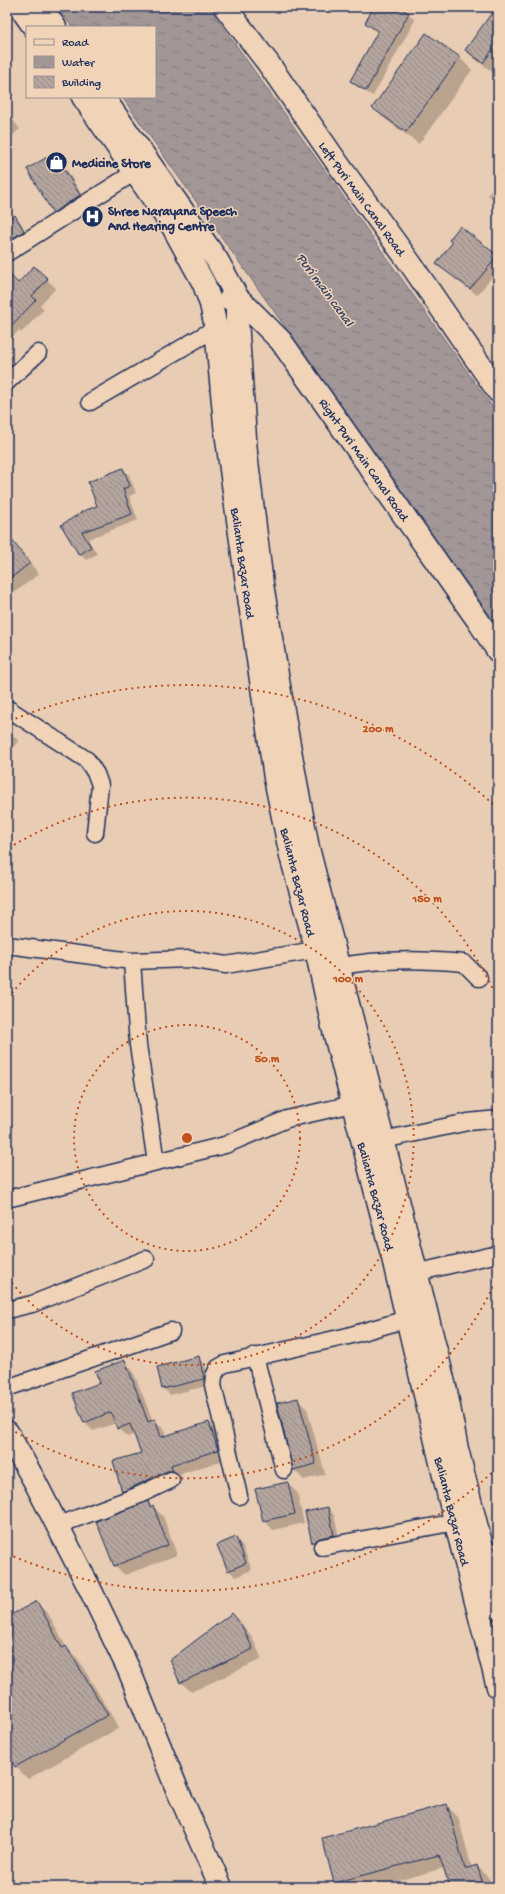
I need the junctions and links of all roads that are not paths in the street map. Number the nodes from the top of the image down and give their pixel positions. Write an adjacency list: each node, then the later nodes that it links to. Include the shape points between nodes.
1 (20, 7): 4 (street)
2 (41, 7): 5 (street)
3 (224, 7): 15 (street, Left Puri Main Canal Road, via 268,63)
4 (33, 26)
5 (54, 26)
6 (84, 98): 8 (street, Balianta Bazar Road)
7 (104, 98): 10 (street, Balianta Bazar Road, via 217,260)
8 (136, 172): 9 (street); 11 (street, Balianta Bazar Road, via 173,227 204,284)
9 (7, 253)
10 (237, 297): 11 (street); 17 (street, Right Puri Main Canal Road, via 281,341); 23 (street, Balianta Bazar Road, via 246,454 262,584 308,848)
11 (211, 304): 12 (street, Balianta Bazar Road)
12 (216, 328): 16 (street); 21 (street, Balianta Bazar Road, via 230,461 275,778 291,856)
13 (38, 353): 14 (street)
14 (7, 382)
15 (498, 391)
16 (90, 402)
17 (498, 651)
18 (7, 708): 19 (street, via 87,760 100,785)
19 (95, 833)
20 (7, 945): 22 (street)
21 (315, 950): 22 (street, via 226,964 189,959); 25 (street, Balianta Bazar Road)
22 (132, 960): 28 (street, via 138,1045)
23 (337, 966): 24 (street, via 395,960 464,962); 27 (street, Balianta Bazar Road)
24 (479, 978)
25 (353, 1104): 28 (street, via 287,1119 225,1145); 34 (street, Balianta Bazar Road)
26 (498, 1119): 27 (street, via 468,1122)
27 (383, 1140): 32 (street, Balianta Bazar Road)
28 (156, 1162): 29 (street)
29 (7, 1198)
30 (498, 1254): 32 (street)
31 (146, 1259): 33 (street, via 32,1304)
32 (415, 1273): 45 (street, Balianta Bazar Road)
33 (7, 1310)
34 (407, 1318): 36 (street, via 348,1336); 42 (street, Balianta Bazar Road)
35 (171, 1331): 37 (street)
36 (254, 1356): 39 (street); 41 (street, via 218,1368 213,1385)
37 (7, 1388)
38 (7, 1432): 43 (street)
39 (284, 1470)
40 (171, 1480): 43 (street, via 137,1496)
41 (239, 1496)
42 (456, 1522): 44 (street); 46 (street, Balianta Bazar Road)
43 (56, 1526): 47 (street, via 129,1670 180,1796)
44 (322, 1547)
45 (498, 1608)
46 (498, 1687)
47 (221, 1887)

